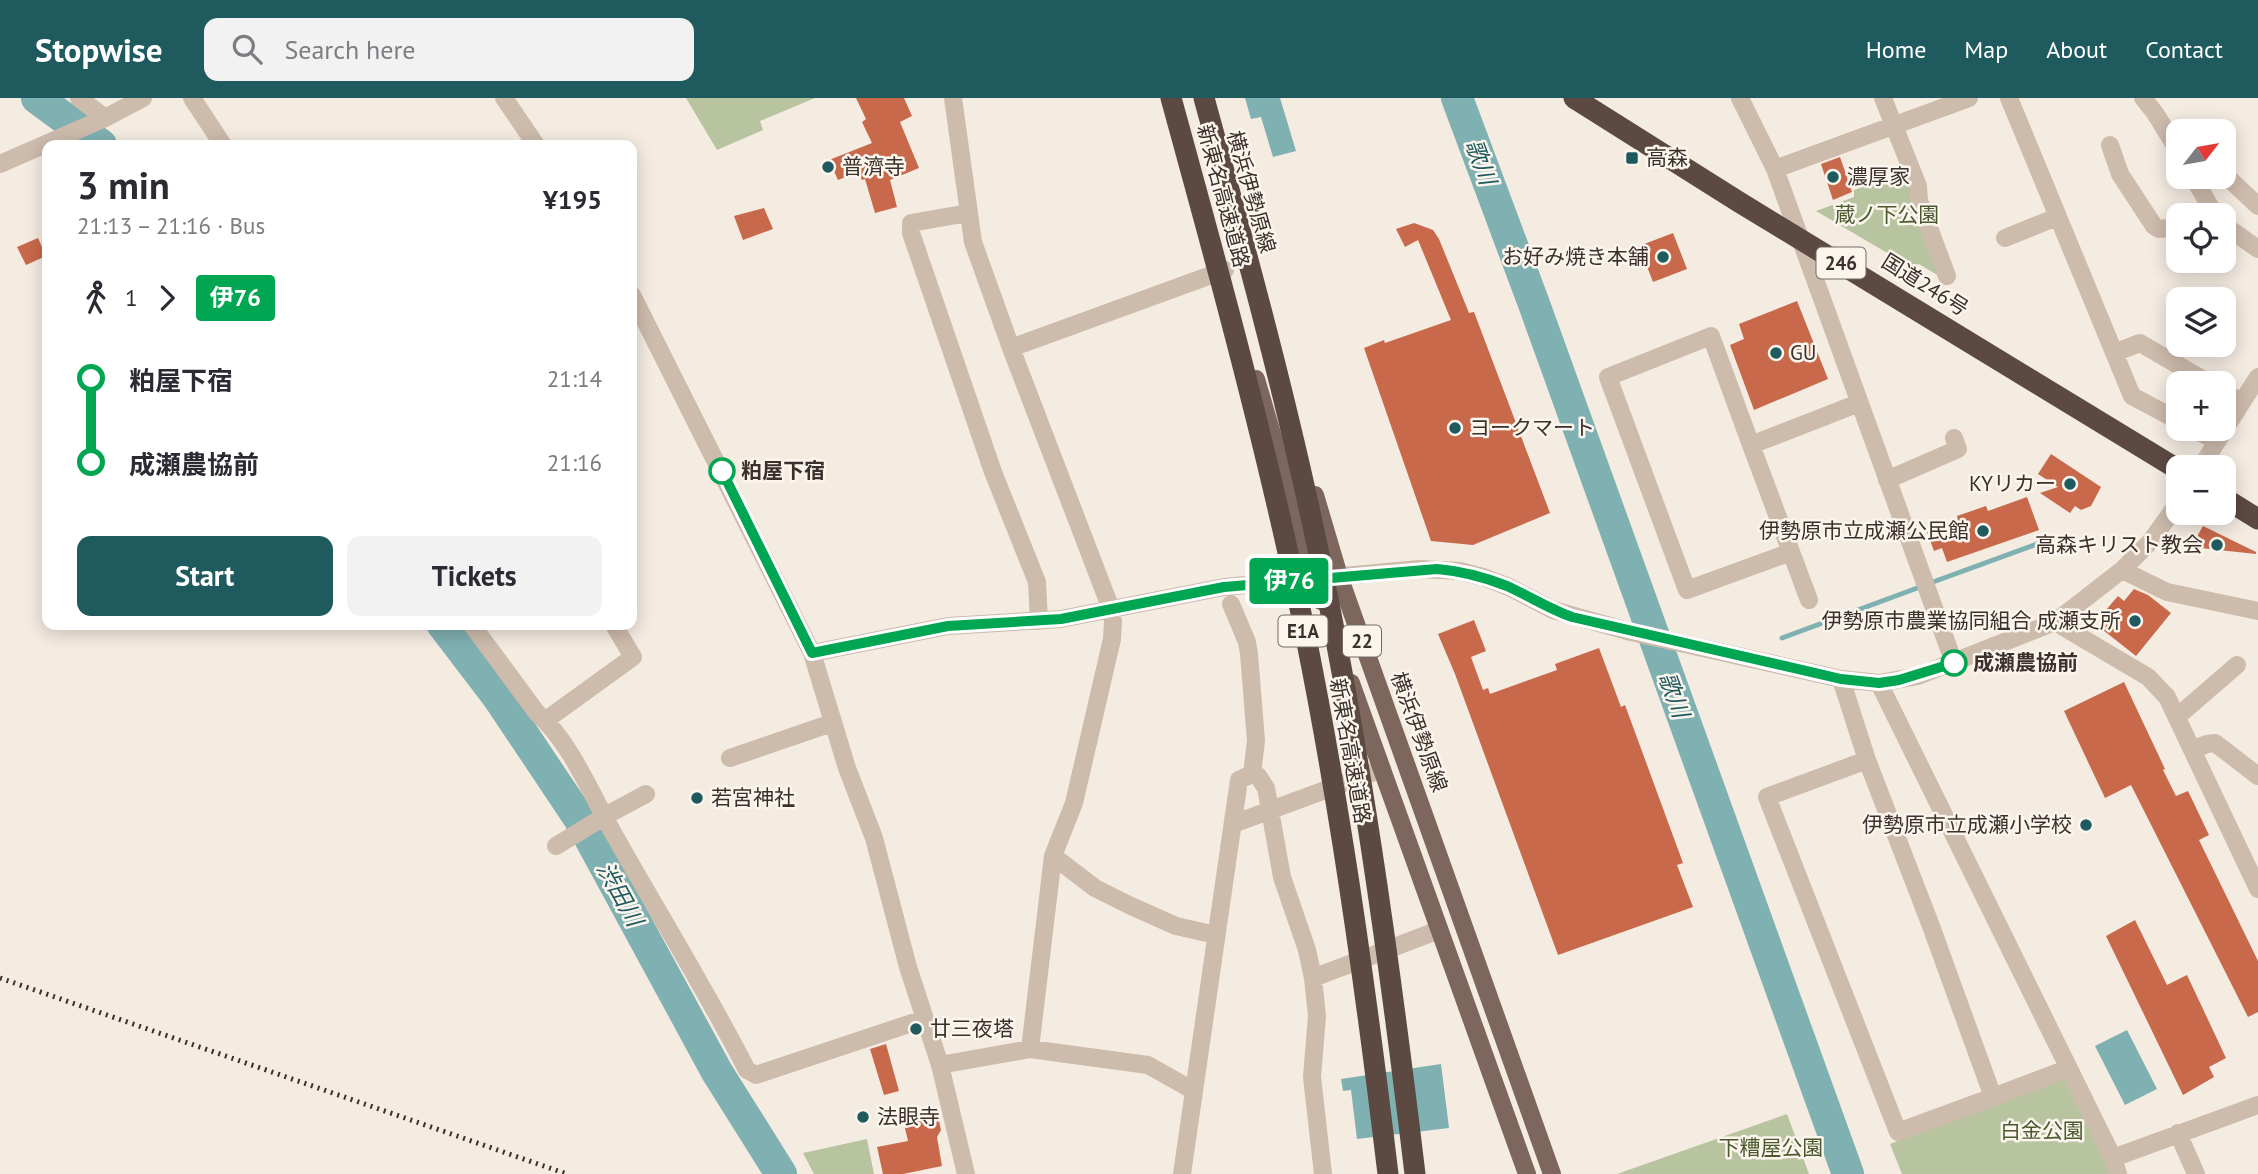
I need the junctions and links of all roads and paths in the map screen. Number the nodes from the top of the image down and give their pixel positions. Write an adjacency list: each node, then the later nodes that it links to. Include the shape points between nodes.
1 (79, 98): 16 (street)
2 (143, 98): 15 (street)
3 (192, 98): 20 (street)
4 (504, 98): 21 (street)
5 (953, 98): 28 (street)
6 (1171, 98): 102 (highway, 新東名高速道路 / E1A, bridge, via 1285,540 1341,838)
7 (1178, 98): 35 (main road, 22)
8 (1203, 98): 56 (main road, 横浜伊勢原線 / 22); 103 (highway, 新東名高速道路 / E1A, bridge, via 1259,298 1313,525 1370,833)
9 (1574, 98): 32 (highway, 国道246号 / 246)
10 (1740, 98): 25 (street)
11 (1882, 98): 17 (street)
12 (1969, 98): 17 (street)
13 (2009, 98): 29 (street)
14 (2143, 98): 18 (street)
15 (120, 103): 16 (street)
16 (101, 119): 19 (street)
17 (1894, 126): 25 (street); 36 (street)
18 (2166, 131)
19 (56, 140)
20 (220, 140)
21 (533, 140)
22 (2110, 145): 30 (street, via 2150,229)
23 (42, 146): 24 (street)
24 (0, 164)
25 (1775, 169): 32 (street)
26 (2236, 185): 27 (street)
27 (2258, 206)
28 (968, 213): 38 (street, via 973,242); 62 (street, via 911,223 911,233 988,460 1037,582)
29 (2057, 217): 33 (street); 39 (street)
30 (2166, 229)
31 (2236, 233): 34 (street)
32 (1800, 237): 44 (street); 49 (highway, 国道246号 / 246)
33 (2005, 239)
34 (2258, 249)
35 (1225, 270): 38 (street); 57 (main road, 22)
36 (1947, 276)
37 (637, 305): 66 (street)
38 (1011, 348): 60 (street)
39 (2114, 354): 40 (street, via 2140,343); 46 (street, via 2132,396)
40 (2188, 371)
41 (2258, 377): 43 (street)
42 (2236, 399): 43 (street)
43 (2242, 402): 45 (street)
44 (1858, 403): 47 (street); 50 (street)
45 (2236, 411)
46 (2166, 414)
47 (1751, 445): 54 (street); 54 (street, via 1711,336 1608,377 1686,590)
48 (1959, 449): 50 (street)
49 (2166, 462)
50 (1887, 480): 67 (street)
51 (2236, 505): 52 (highway)
52 (2258, 519)
53 (2166, 520): 55 (street)
54 (1791, 552): 58 (street)
55 (2122, 570): 61 (street, via 2166,592); 63 (street)
56 (1339, 576): 57 (street); 69 (street, via 1419,569 1460,571 1509,587 1553,610); 105 (main road, 横浜伊勢原線 / 22)
57 (1313, 578): 60 (street, via 1189,592); 77 (main road, 22)
58 (1809, 600)
59 (1231, 604): 78 (street, via 1249,654 1256,741)
60 (1111, 609): 62 (street); 85 (street, via 1112,639 1074,803)
61 (2258, 611)
62 (1039, 621): 66 (street, via 948,626)
63 (2055, 622): 67 (street); 71 (street, via 2148,677)
64 (476, 630): 72 (street)
65 (617, 630): 72 (street, via 633,657)
66 (812, 653): 73 (street)
67 (1954, 663): 70 (street)
68 (2235, 672): 71 (street)
69 (1841, 679): 70 (street); 76 (street)
70 (1879, 683): 93 (street)
71 (2178, 716): 74 (street)
72 (546, 720): 82 (street)
73 (832, 723): 75 (street); 90 (street, via 874,838)
74 (2194, 750): 79 (street, via 2215,743); 86 (street)
75 (730, 758)
76 (1867, 760): 95 (street); 95 (street, via 1767,797 1898,1132)
77 (1382, 769): 81 (street); 87 (main road, 22)
78 (1252, 774): 81 (street, via 1263,782); 83 (street, via 1239,780)
79 (2258, 776)
80 (646, 794): 82 (street)
81 (1270, 811): 83 (street); 89 (street, via 1282,877)
82 (603, 817): 84 (street); 90 (street, via 710,997 747,1070 756,1075)
83 (1233, 824): 88 (street)
84 (556, 846)
85 (1053, 856): 88 (street, via 1095,888 1131,906 1176,926); 91 (street)
86 (2258, 888)
87 (1440, 930): 89 (street); 104 (main road, 22)
88 (1216, 935): 94 (street)
89 (1313, 978): 101 (street, via 1317,1016 1312,1077)
90 (924, 1019): 92 (street)
91 (1030, 1049): 92 (street); 94 (street, via 1148,1065)
92 (940, 1065): 99 (street)
93 (2067, 1069): 95 (street); 98 (street)
94 (1194, 1091): 100 (street)
95 (1993, 1097)
96 (2258, 1105): 97 (street)
97 (2178, 1133): 98 (street); 106 (street)
98 (2116, 1166)
99 (966, 1174)
100 (1182, 1174)
101 (1323, 1174)
102 (1388, 1174)
103 (1415, 1174)
104 (1527, 1174)
105 (1552, 1174)
106 (2196, 1174)

